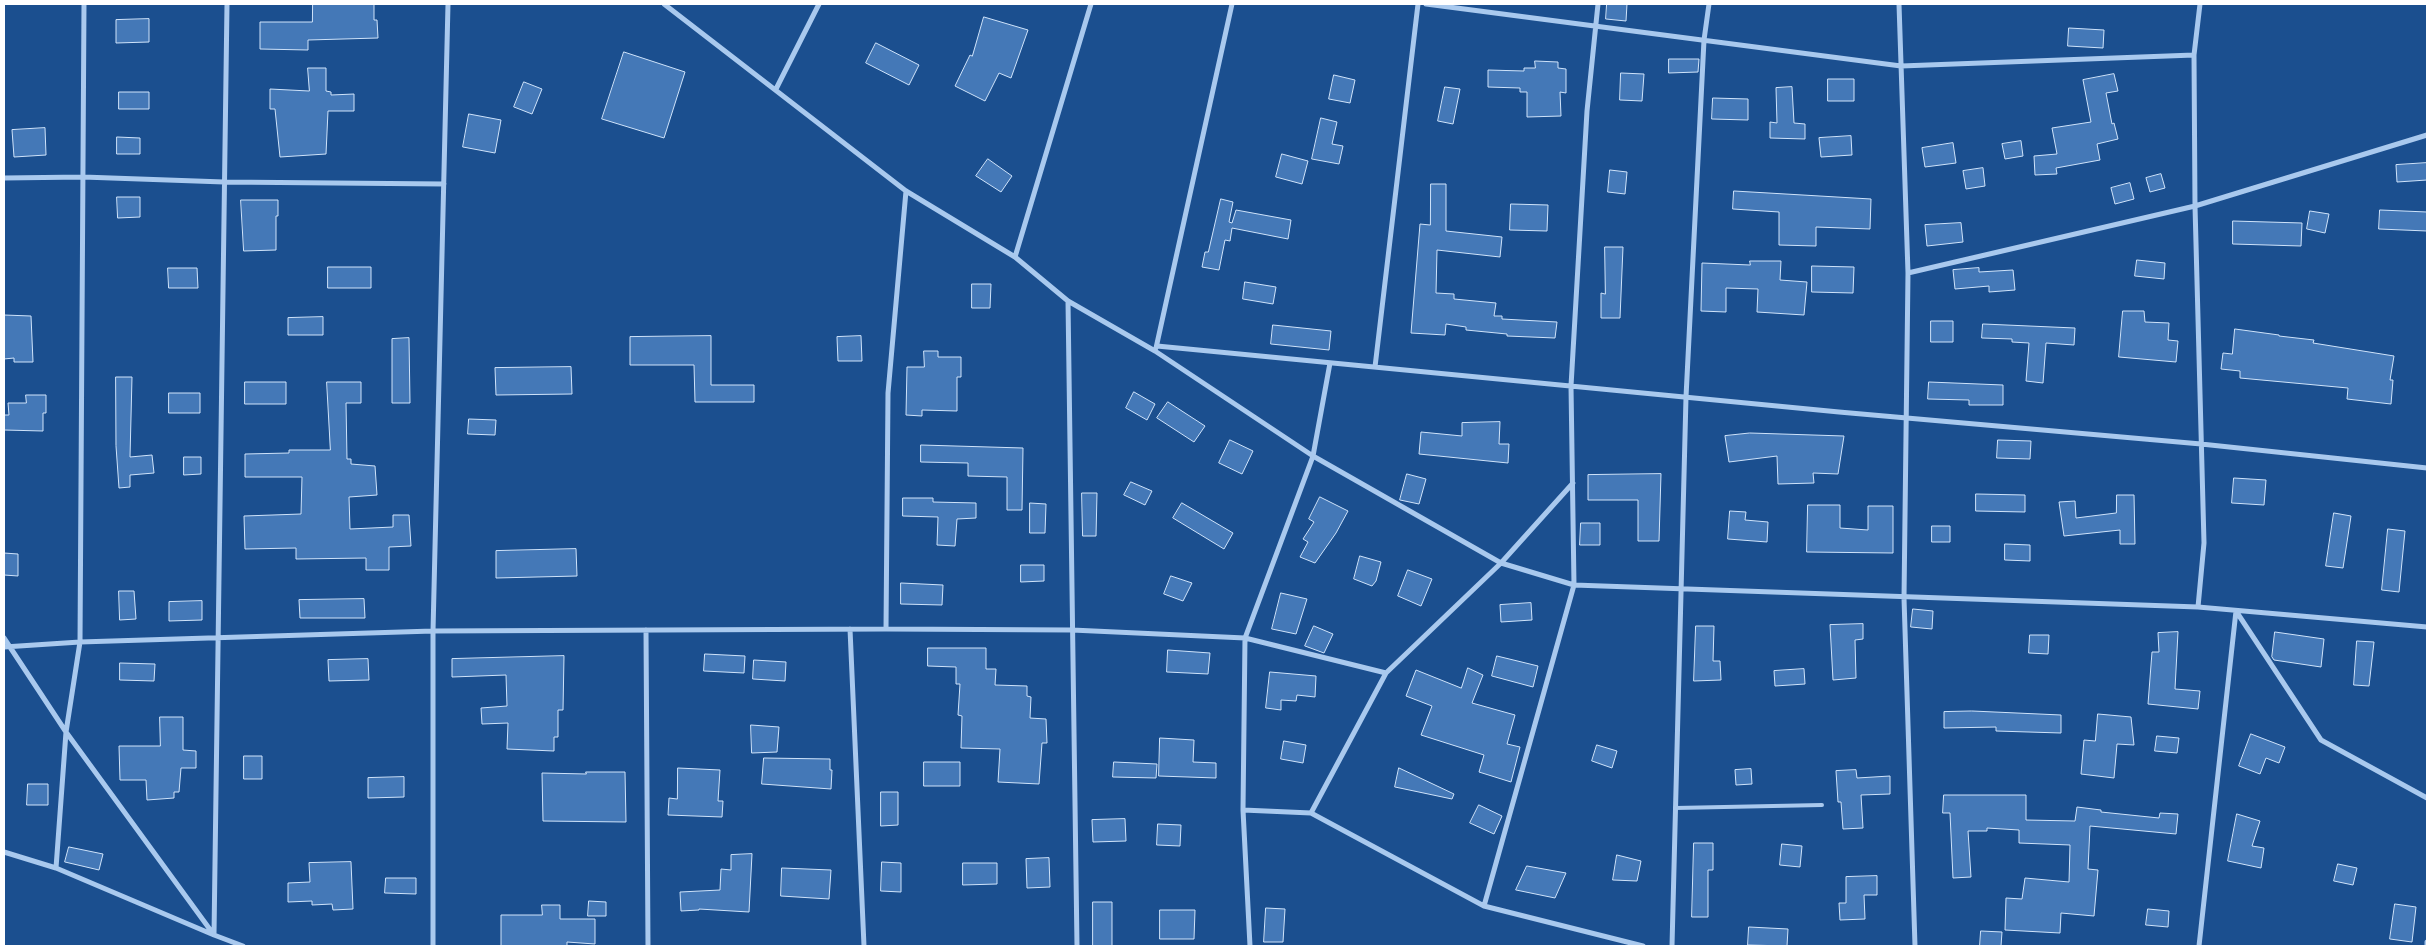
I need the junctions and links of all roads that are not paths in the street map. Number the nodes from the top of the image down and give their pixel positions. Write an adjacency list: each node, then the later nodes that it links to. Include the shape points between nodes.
1 (84, 4): 20 (street)
2 (227, 4): 22 (street)
3 (448, 4): 23 (street)
4 (664, 4): 18 (street)
5 (819, 4): 18 (street)
6 (1091, 4): 26 (street)
7 (1232, 4): 29 (street)
8 (1418, 4): 31 (street)
9 (1426, 4): 14 (street)
10 (1598, 4): 14 (street)
11 (1709, 4): 15 (street)
12 (1899, 4): 17 (street)
13 (2200, 4): 16 (street)
14 (1596, 26): 15 (street); 32 (street, via 1587,111)
15 (1704, 40): 17 (street); 33 (street)
16 (2194, 55): 17 (street); 25 (street)
17 (1901, 66): 27 (street)
18 (776, 89): 24 (street)
19 (2427, 134): 25 (street)
20 (83, 177): 21 (street); 22 (street); 54 (street)
21 (4, 178)
22 (224, 182): 23 (street); 52 (street)
23 (444, 184): 50 (street)
24 (906, 191): 26 (street); 47 (street, via 888,393)
25 (2196, 206): 27 (street); 35 (street)
26 (1015, 257): 28 (street)
27 (1908, 273): 34 (street)
28 (1068, 301): 29 (street); 49 (street)
29 (1156, 348): 30 (street); 36 (street)
30 (1330, 363): 31 (street); 36 (street)
31 (1375, 367): 32 (street)
32 (1571, 386): 33 (street); 38 (street)
33 (1686, 398): 34 (street); 41 (street)
34 (1906, 418): 35 (street); 42 (street)
35 (2201, 444): 37 (street); 43 (street, via 2204,543)
36 (1313, 456): 39 (street); 53 (street)
37 (2427, 468)
38 (1573, 483): 39 (street); 40 (street)
39 (1501, 563): 40 (street); 56 (street)
40 (1574, 585): 41 (street); 65 (street)
41 (1680, 590): 42 (street); 60 (street)
42 (1904, 598): 43 (street); 76 (street)
43 (2198, 607): 44 (street)
44 (2236, 610): 45 (street); 58 (street, via 2321,740); 77 (street)
45 (2427, 627)
46 (850, 629): 47 (street); 48 (street); 71 (street)
47 (886, 629): 49 (street)
48 (646, 630): 50 (street); 70 (street)
49 (1072, 630): 53 (street); 72 (street)
50 (433, 631): 52 (street); 69 (street)
51 (4, 638): 55 (street)
52 (218, 638): 54 (street); 66 (street)
53 (1245, 638): 56 (street); 61 (street)
54 (80, 642): 55 (street); 57 (street)
55 (6, 647): 57 (street)
56 (1386, 673): 62 (street)
57 (66, 732): 64 (street); 66 (street)
58 (2427, 798)
59 (1822, 805): 60 (lane)
60 (1675, 808): 75 (street)
61 (1243, 810): 62 (street); 73 (street)
62 (1311, 813): 65 (street)
63 (4, 852): 64 (street)
64 (56, 868): 66 (street)
65 (1484, 906): 74 (street)
66 (214, 935): 68 (street)
67 (2427, 942): 78 (street)
68 (243, 946)
69 (433, 946)
70 (648, 946)
71 (863, 946)
72 (1077, 946)
73 (1250, 946)
74 (1644, 946)
75 (1672, 946)
76 (1915, 946)
77 (2199, 946)
78 (2427, 946)

